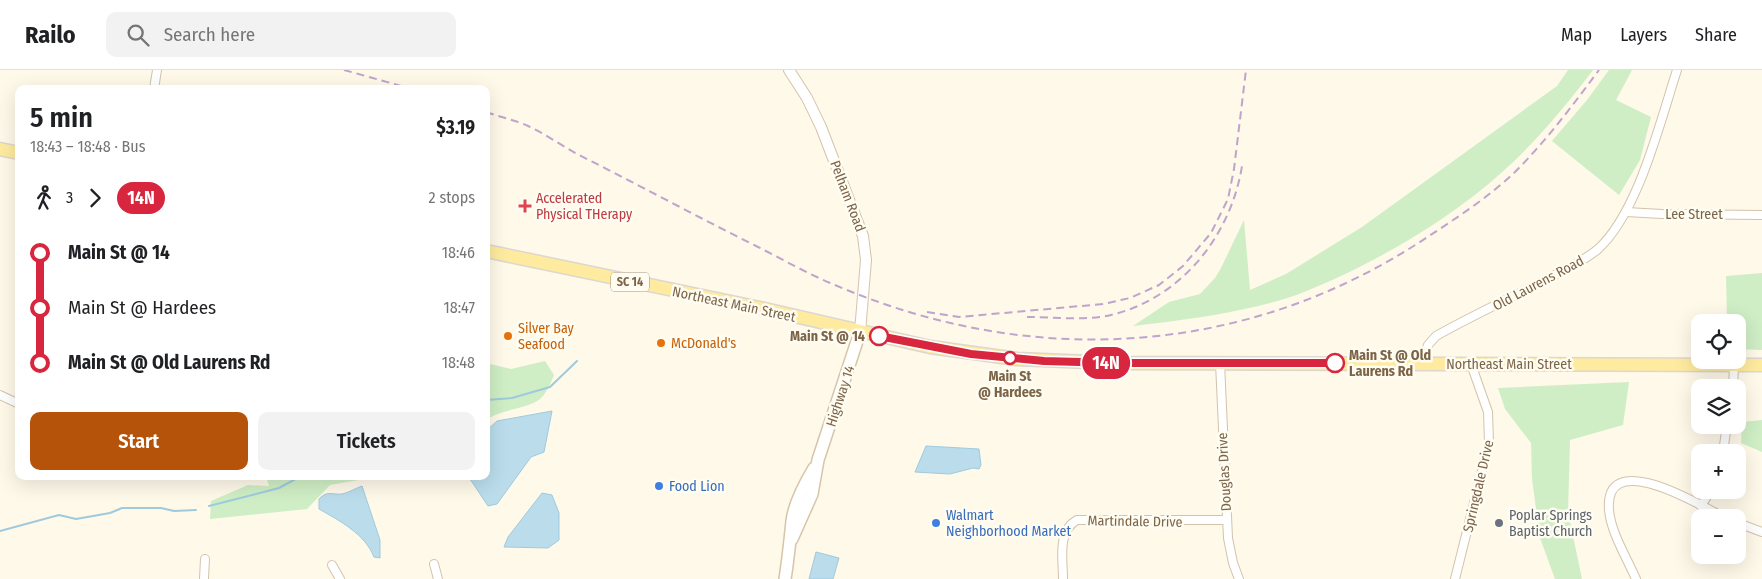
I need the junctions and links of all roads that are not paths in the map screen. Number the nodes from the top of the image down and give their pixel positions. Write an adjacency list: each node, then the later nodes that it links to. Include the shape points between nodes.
1 (158, 70): 4 (street)
2 (789, 70): 10 (street, Pelham Road, via 821,127 863,236 866,260)
3 (1678, 70): 7 (street, Old Laurens Road)
4 (155, 85)
5 (0, 149): 6 (main road)
6 (15, 152)
7 (1626, 212): 8 (street, Lee Street); 12 (street, Old Laurens Road, via 1607,239 1584,259 1436,336 1428,345)
8 (1762, 215)
9 (490, 252): 10 (main road, Northeast Main Street / SC 14)
10 (860, 332): 11 (main road, Northeast Main Street, via 930,347 1018,359 1096,363); 31 (main road, Highway 14, via 818,460 806,480 792,520)
11 (1220, 362): 12 (main road, Northeast Main Street); 22 (street, Douglas Drive)
12 (1422, 364): 13 (main road, Northeast Main Street)
13 (1471, 364): 14 (main road, Northeast Main Street); 34 (street, Springdale Drive, via 1488,412 1489,443)
14 (1691, 365)
15 (1746, 365): 16 (main road, Northeast Main Street)
16 (1762, 365)
17 (0, 395): 18 (street)
18 (15, 402)
19 (1705, 499): 20 (street)
20 (1701, 506): 21 (street); 35 (street, via 1641,480 1626,481 1615,489 1610,497 1610,512)
21 (1707, 509)
22 (1227, 520): 32 (street, Martindale Drive, via 1077,520 1068,526 1063,540); 33 (street, Douglas Drive, via 1230,553)
23 (1746, 526): 24 (street)
24 (1762, 532)
25 (205, 560): 28 (street)
26 (434, 564): 30 (street)
27 (332, 566): 29 (street)
28 (204, 579)
29 (340, 579)
30 (438, 579)
31 (786, 579)
32 (1063, 579)
33 (1239, 579)
34 (1455, 579)
35 (1636, 579)

